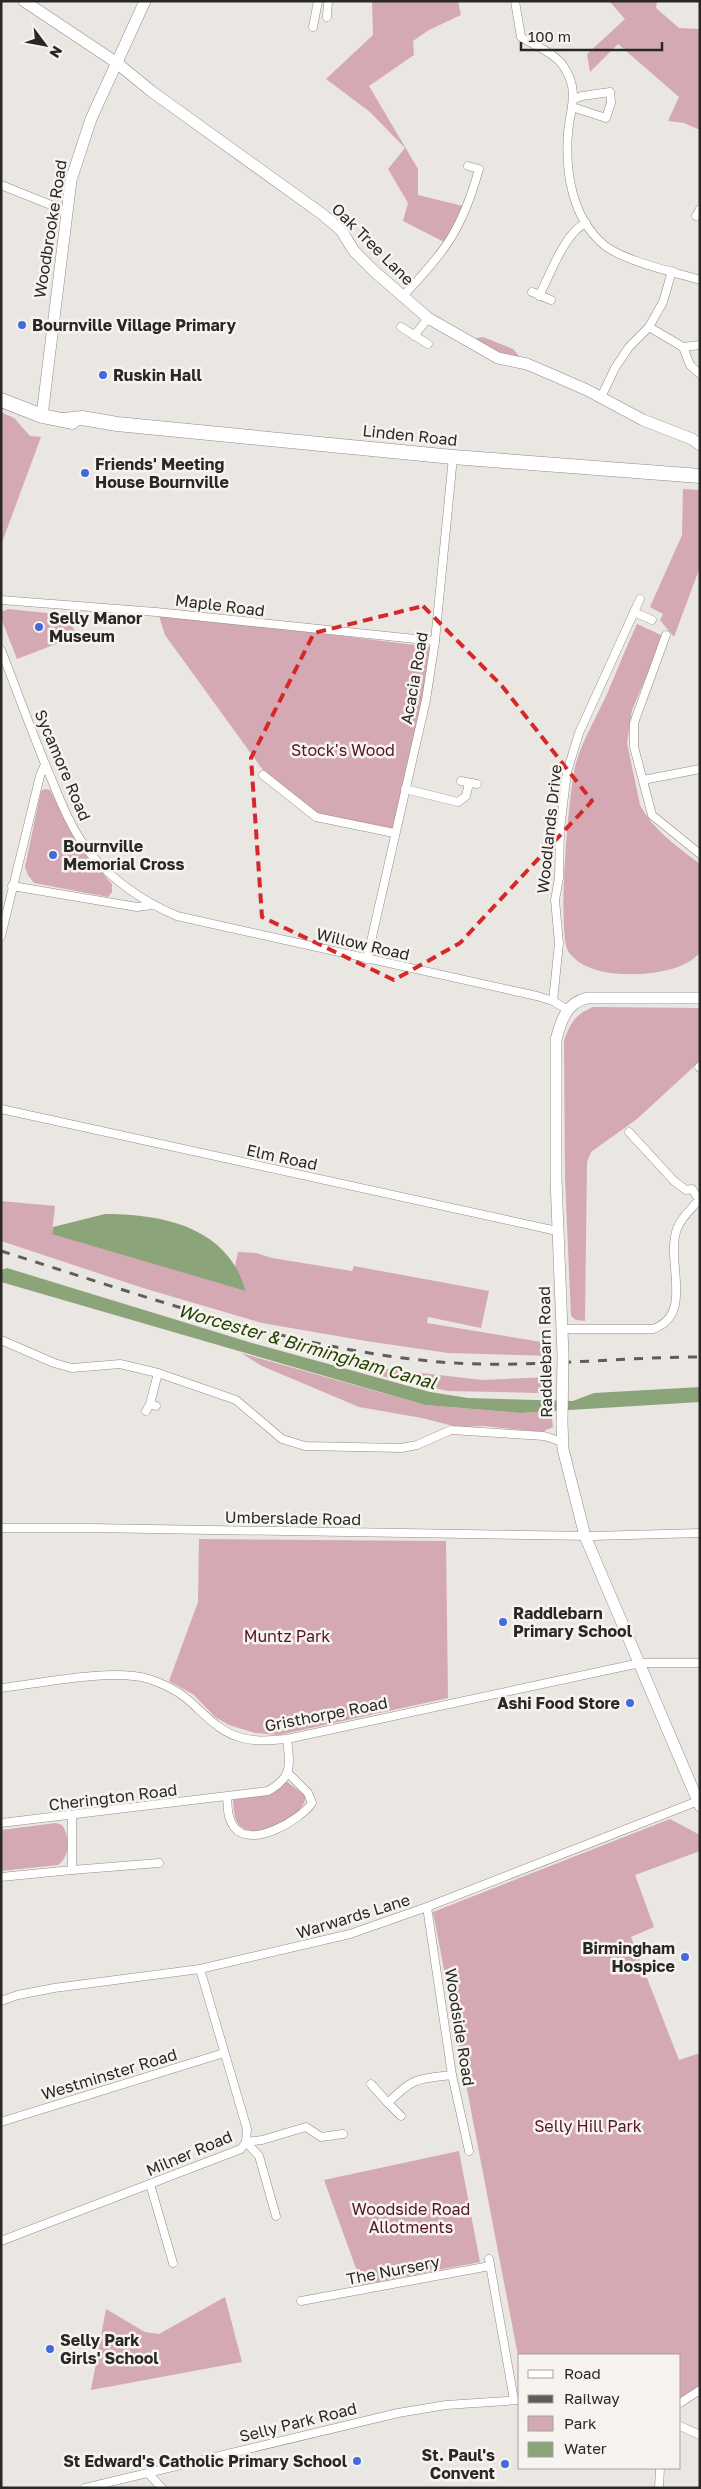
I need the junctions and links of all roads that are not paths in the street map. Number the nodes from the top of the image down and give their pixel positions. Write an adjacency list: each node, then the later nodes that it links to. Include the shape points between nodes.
1 (24, 1): 8 (street, Oak Tree Lane)
2 (145, 1): 8 (street, Woodbrooke Road)
3 (318, 1): 7 (street)
4 (328, 1): 6 (street)
5 (515, 1): 9 (street, via 521,37 554,56 564,68 573,89)
6 (328, 17)
7 (313, 28)
8 (117, 63): 12 (street, Woodbrooke Road, via 77,156); 16 (street, Oak Tree Lane, via 322,214 341,230 363,261)
9 (573, 103): 9 (street, via 606,118 611,103 610,92 582,96); 13 (street, via 568,132 570,188)
10 (468, 166): 16 (street, via 483,169 462,222 437,260)
11 (1, 186): 12 (street)
12 (66, 211): 28 (street, Woodbrooke Road)
13 (586, 222): 14 (street, via 604,245 632,259); 17 (street, via 577,226 536,294)
14 (672, 271): 15 (street); 20 (street, via 663,302)
15 (700, 280)
16 (402, 297): 18 (street, Oak Tree Lane)
17 (551, 300)
18 (428, 318): 21 (street); 26 (street, Oak Tree Lane, via 498,358 526,364)
19 (401, 327): 21 (street)
20 (649, 327): 24 (street); 26 (street, via 629,348)
21 (414, 336): 22 (street)
22 (428, 344)
23 (700, 345): 24 (street)
24 (683, 347): 25 (street, via 690,365)
25 (700, 374)
26 (601, 397): 29 (street, Oak Tree Lane)
27 (1, 400): 28 (highway, Linden Road)
28 (42, 416): 30 (highway, Linden Road, via 82,426 117,424)
29 (700, 445)
30 (453, 457): 31 (highway, Linden Road); 37 (street, Acacia Road)
31 (700, 476)
32 (640, 599): 34 (street, Woodlands Drive)
33 (1, 600): 37 (street, Maple Road, via 156,612)
34 (634, 612): 35 (street); 53 (street, Woodlands Drive, via 579,733 567,772 555,900 559,943)
35 (652, 620)
36 (666, 635): 42 (street, via 634,723 634,747)
37 (435, 641): 44 (street, Acacia Road, via 426,700)
38 (1, 650): 39 (street, Sycamore Road)
39 (45, 764): 47 (street, Sycamore Road, via 75,830 88,850); 48 (street)
40 (700, 769): 42 (street)
41 (263, 775): 45 (street, via 316,817)
42 (643, 780): 46 (street, via 652,815)
43 (460, 781): 44 (street, via 473,784 458,802)
44 (405, 788): 45 (street, Acacia Road)
45 (394, 833): 51 (street, Acacia Road)
46 (700, 854)
47 (116, 880): 49 (street, Willow Road)
48 (12, 886): 49 (street, Willow Road, via 137,907); 50 (street)
49 (151, 905): 51 (street, Willow Road, via 177,916)
50 (1, 936)
51 (367, 960): 53 (street, Willow Road)
52 (700, 998): 54 (street, via 587,998 577,1000)
53 (553, 1000): 54 (street, Willow Road)
54 (568, 1010): 60 (street, Raddlebarn Road, via 561,1019 556,1040)
55 (1, 1109): 60 (street, Elm Road)
56 (629, 1132): 58 (street, via 674,1181 686,1190)
57 (700, 1183): 58 (street)
58 (692, 1190): 59 (street)
59 (699, 1201): 61 (street, via 677,1227 674,1258 677,1304 666,1323 653,1329)
60 (558, 1231): 61 (street, Raddlebarn Road)
61 (562, 1329): 65 (street, Raddlebarn Road, bridge)
62 (1, 1340): 63 (street, via 72,1368 120,1364)
63 (158, 1373): 64 (street); 65 (street, via 236,1400 282,1440 305,1446 401,1448 417,1445 451,1430 544,1436)
64 (151, 1407)
65 (563, 1442): 68 (street, Raddlebarn Road)
66 (1, 1528): 68 (street, Umberslade Road)
67 (700, 1534): 68 (street, Umberslade Road)
68 (585, 1536): 69 (street, Raddlebarn Road)
69 (640, 1663): 70 (street, Gristhorpe Road); 72 (street, Gristhorpe Road); 74 (street, Raddlebarn Road)
70 (700, 1663)
71 (1, 1688): 72 (street, Gristhorpe Road, via 128,1674 178,1692 210,1721 240,1737 260,1741)
72 (287, 1739): 73 (street)
73 (288, 1773): 75 (street, Cherington Road, via 281,1783 268,1791); 75 (street, via 308,1793 312,1803 306,1812 281,1829 261,1834 241,1833 228,1818)
74 (694, 1780): 76 (street, Raddlebarn Road)
75 (227, 1797): 77 (street, Cherington Road)
76 (699, 1804): 82 (street, Warwards Lane)
77 (72, 1815): 78 (street, Cherington Road); 80 (street)
78 (1, 1824)
79 (159, 1863): 80 (street)
80 (72, 1870): 81 (street)
81 (1, 1877)
82 (427, 1907): 83 (street, Warwards Lane, via 316,1943); 86 (street, Woodside Road)
83 (200, 1969): 84 (street, Warwards Lane, via 54,1988); 85 (street, Milner Road)
84 (1, 2001)
85 (224, 2053): 90 (street, Westminster Road); 92 (street, Milner Road, via 247,2129)
86 (452, 2075): 88 (street, via 418,2079 405,2085); 93 (street, Woodside Road)
87 (371, 2084): 88 (street)
88 (388, 2103): 89 (street)
89 (401, 2116)
90 (1, 2122)
91 (343, 2134): 92 (street, via 321,2137 306,2127)
92 (246, 2142): 94 (street, Milner Road, via 241,2148); 95 (street, via 259,2156)
93 (470, 2151)
94 (150, 2184): 96 (street, Milner Road); 97 (street)
95 (276, 2216)
96 (1, 2241)
97 (173, 2264)
98 (301, 2301): 100 (street, The Nursery, via 490,2263)
99 (700, 2390): 101 (street)
100 (517, 2400): 105 (street, Selly Park Road, via 398,2412)
101 (681, 2402)
102 (681, 2426): 103 (street)
103 (700, 2435)
104 (660, 2469): 108 (street)
105 (148, 2473): 106 (street, Selly Park Road); 107 (street)
106 (85, 2488)
107 (162, 2488)
108 (659, 2488)

